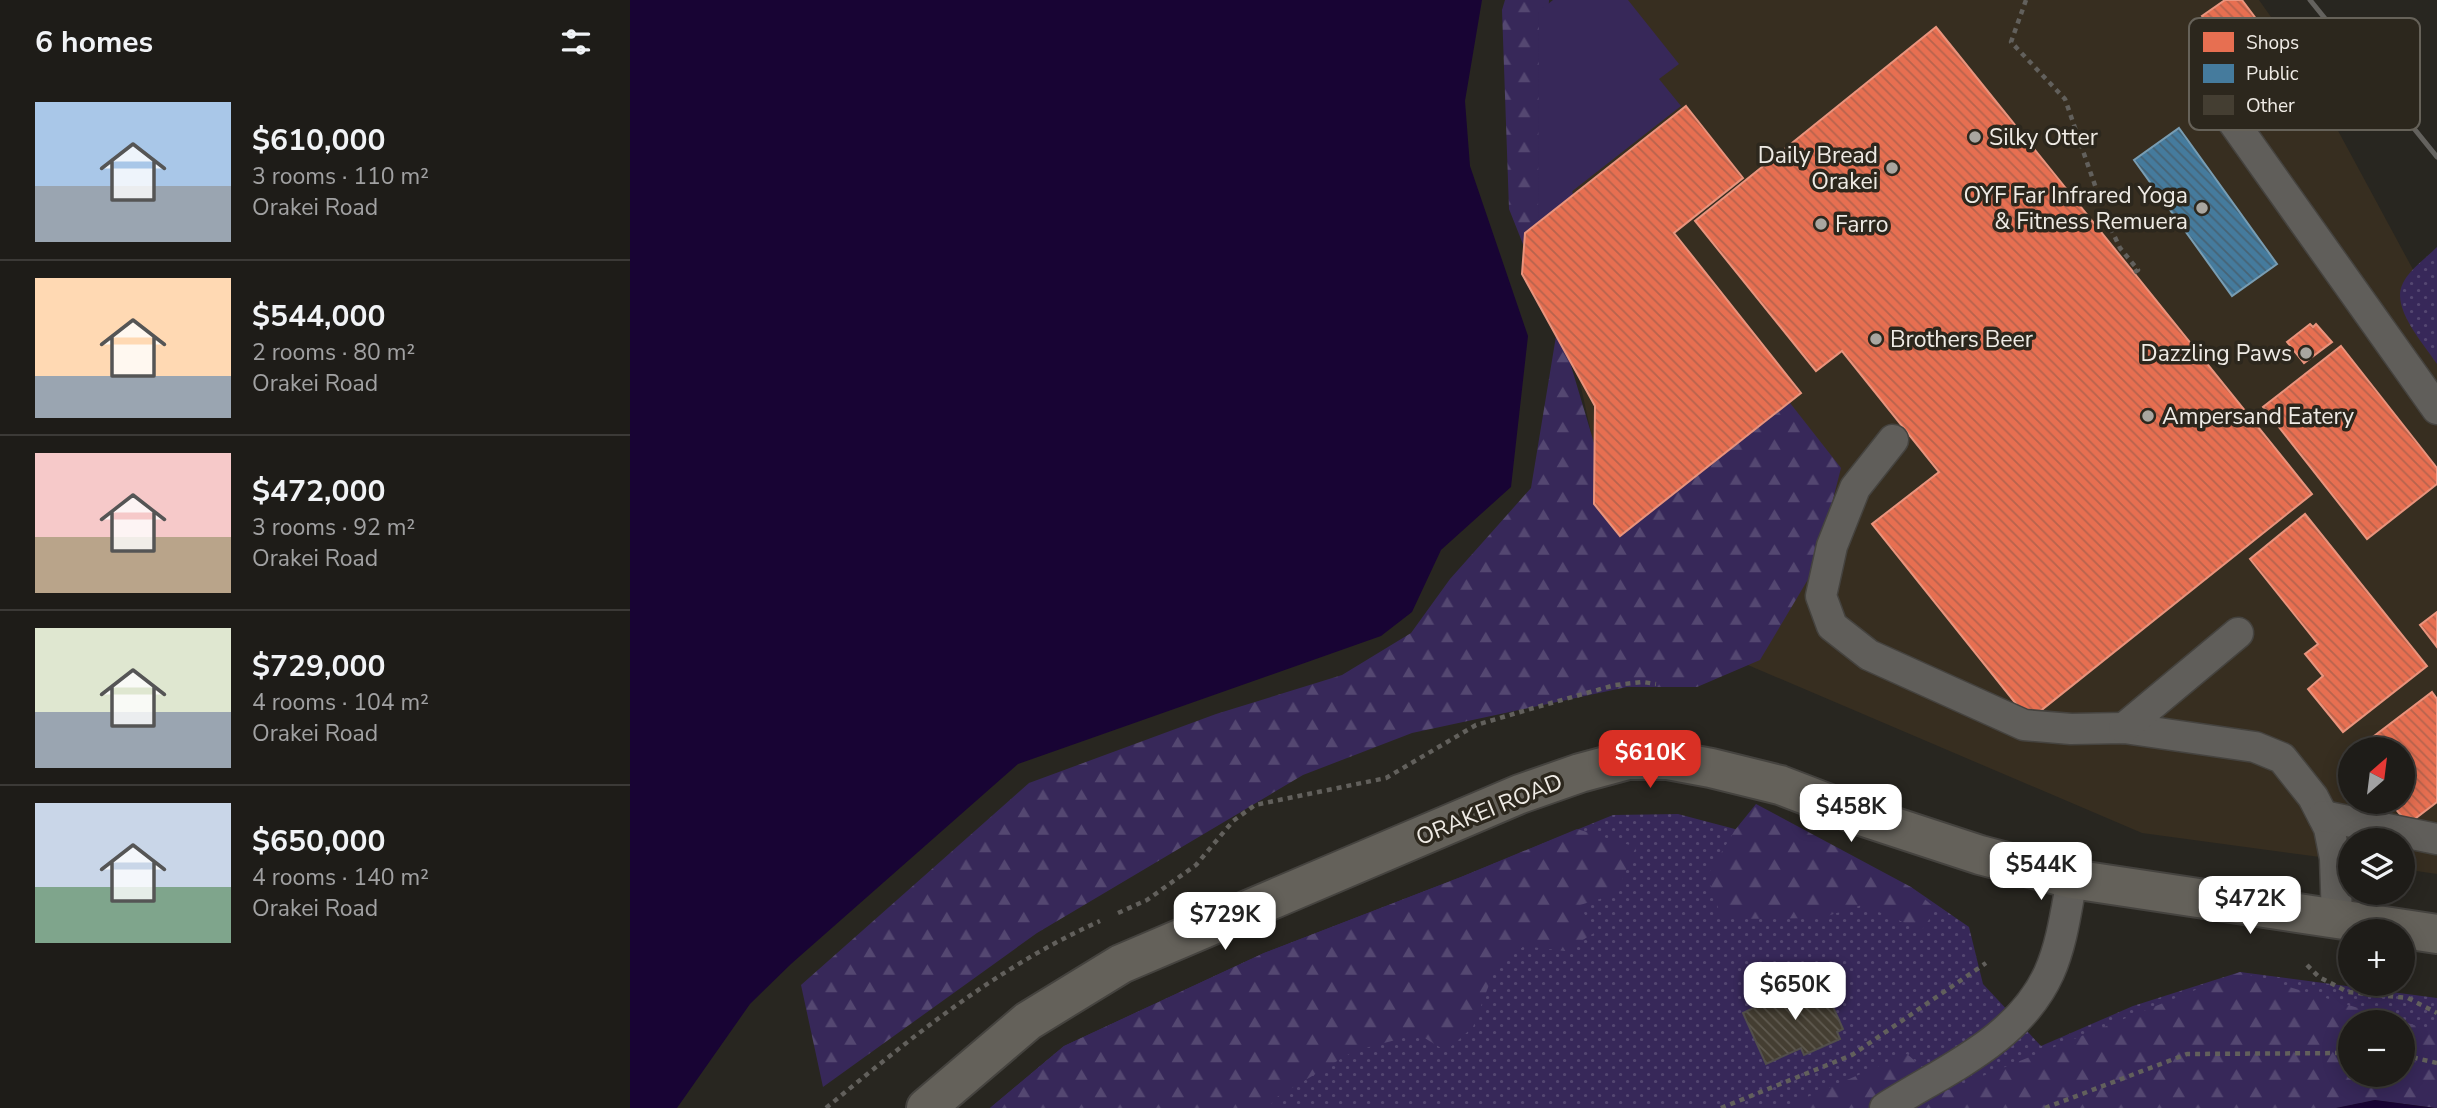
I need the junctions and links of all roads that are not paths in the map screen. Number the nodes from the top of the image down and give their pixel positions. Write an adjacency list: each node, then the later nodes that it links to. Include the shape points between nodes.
1 (2239, 130): 2 (lane)
2 (2437, 409)
3 (1893, 440): 5 (lane, via 1854,488 1832,547 1821,596 1832,626 1869,655 2024,725)
4 (2238, 633): 5 (lane)
5 (2124, 728): 6 (lane, via 2255,747 2282,758)
6 (2323, 816): 7 (lane); 9 (lane, via 2334,858)
7 (2437, 839)
8 (2072, 880): 9 (main road, ORAKEI ROAD); 11 (main road, ORAKEI ROAD, via 1968,851 1780,785 1668,760 1628,760 1520,794 1121,964 1028,1021); 12 (lane, via 2049,973 2019,1018 1975,1053)
9 (2337, 919): 10 (main road, ORAKEI ROAD)
10 (2437, 934)
11 (926, 1108)
12 (1885, 1108)

